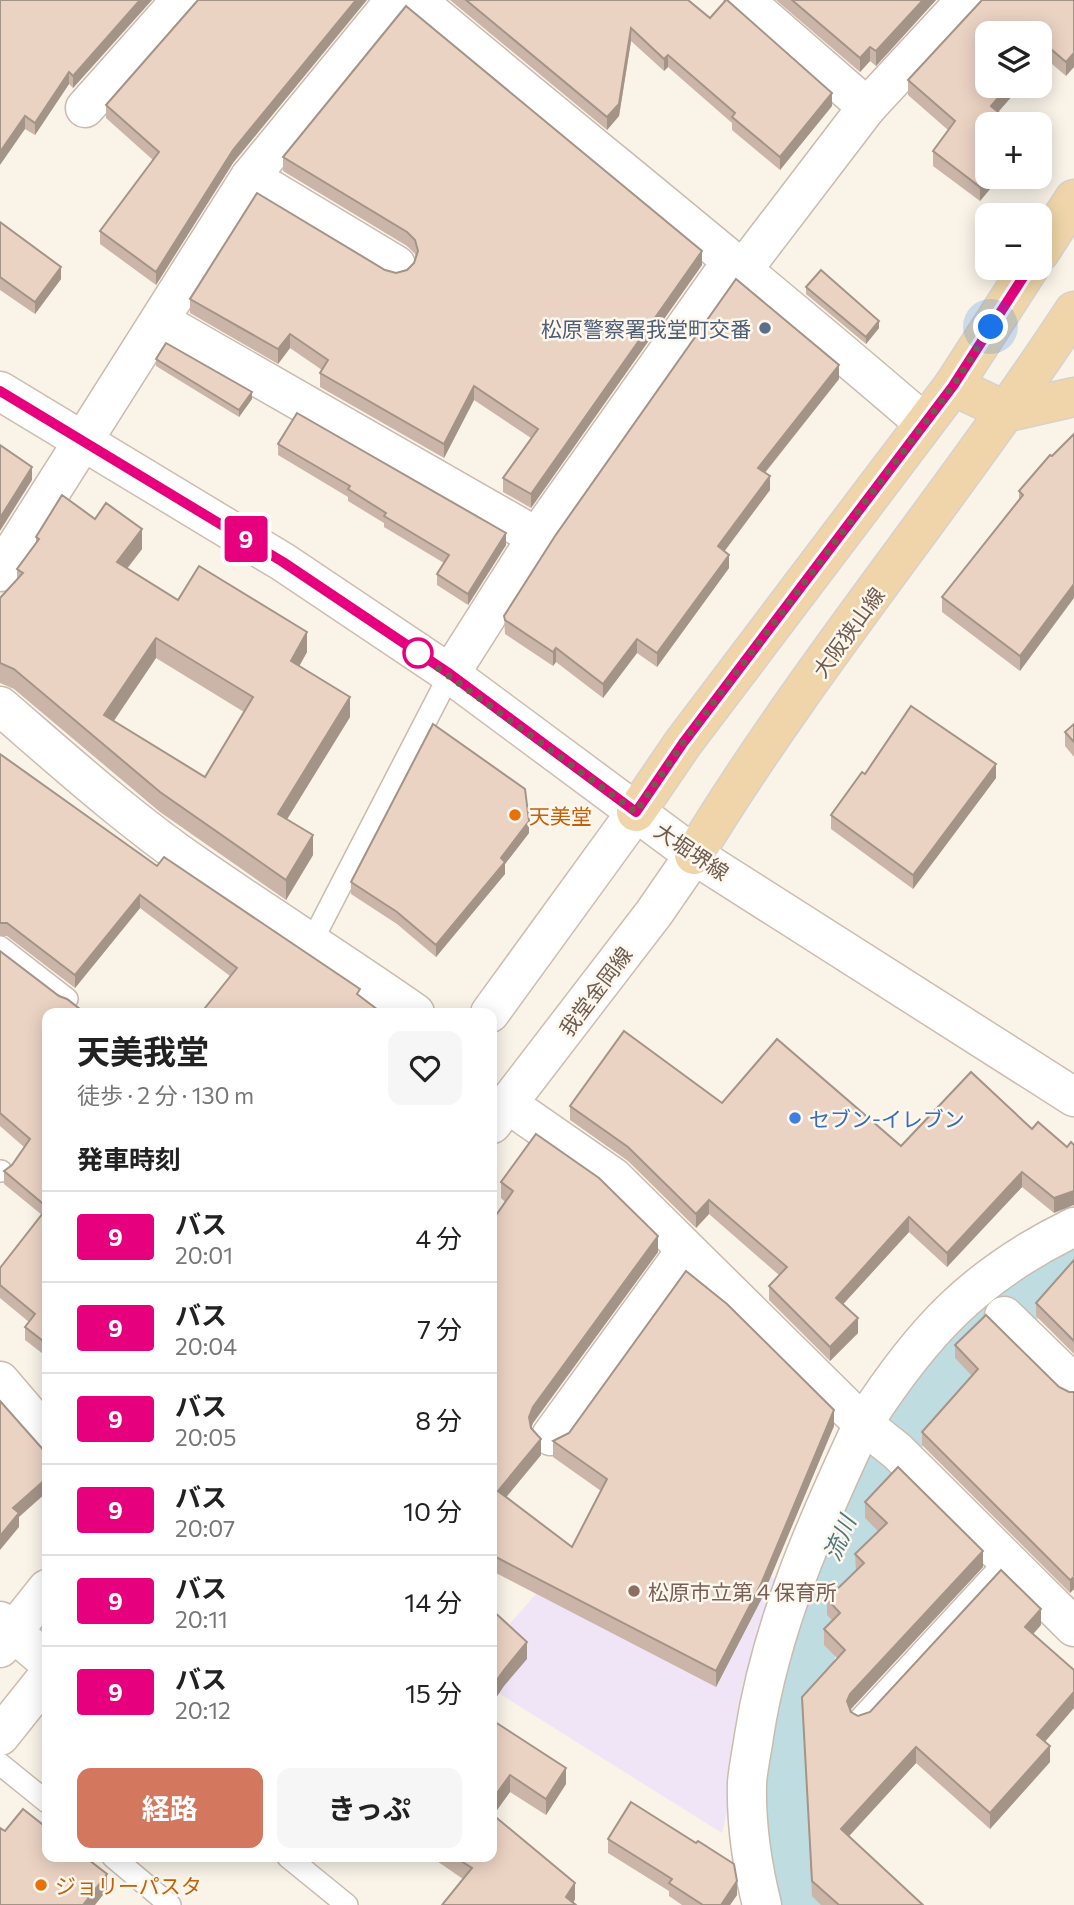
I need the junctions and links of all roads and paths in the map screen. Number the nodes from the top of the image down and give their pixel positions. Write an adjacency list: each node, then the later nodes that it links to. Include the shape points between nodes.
1 (181, 0): 7 (street)
2 (395, 0): 8 (street)
3 (416, 0): 12 (street)
4 (744, 0): 6 (street)
5 (966, 0): 6 (street)
6 (867, 107): 12 (street)
7 (85, 108)
8 (250, 177): 11 (street); 15 (street)
9 (1074, 199): 10 (main road)
10 (1052, 233)
11 (396, 265)
12 (738, 265): 20 (street); 22 (street)
13 (1021, 280): 16 (main road)
14 (1074, 311): 19 (main road, 大阪狭山線)
15 (160, 321): 21 (street); 22 (street)
16 (953, 386): 19 (main road); 20 (main road)
17 (0, 391): 21 (street, 大堀堺線)
18 (1074, 397): 19 (main road)
19 (1008, 412): 27 (main road, 大阪狭山線, via 737,784)
20 (924, 424): 26 (main road)
21 (85, 442): 23 (street); 24 (street, 大堀堺線, via 283,562)
22 (537, 537): 24 (street)
23 (0, 572)
24 (450, 674): 26 (street, 大堀堺線); 28 (lane)
25 (0, 706): 28 (street, via 111,802 197,867)
26 (636, 812): 27 (street, 大堀堺線); 32 (street)
27 (694, 855): 33 (street, 大堀堺線); 34 (street, 我堂金岡線)
28 (312, 941): 31 (street)
29 (0, 947): 30 (lane)
30 (67, 999)
31 (397, 1008)
32 (493, 1008)
33 (1074, 1097)
34 (500, 1114): 36 (street, via 613,1177)
35 (1074, 1227): 42 (street, via 1027,1250 972,1289 934,1327 894,1376)
36 (686, 1250): 41 (street); 42 (street)
37 (1004, 1316): 39 (street)
38 (0, 1381): 40 (street)
39 (1074, 1384)
40 (42, 1428)
41 (551, 1436)
42 (878, 1436): 43 (street); 57 (street, via 821,1514 762,1687 747,1782 752,1862)
43 (1006, 1561): 45 (street); 49 (lane)
44 (42, 1594): 46 (street)
45 (1074, 1627)
46 (4, 1634): 47 (street)
47 (42, 1658)
48 (42, 1683): 50 (street)
49 (860, 1719)
50 (0, 1736)
51 (0, 1764): 52 (lane)
52 (42, 1798)
53 (119, 1862): 55 (lane)
54 (294, 1862): 56 (lane)
55 (170, 1905)
56 (347, 1905)
57 (762, 1905)

